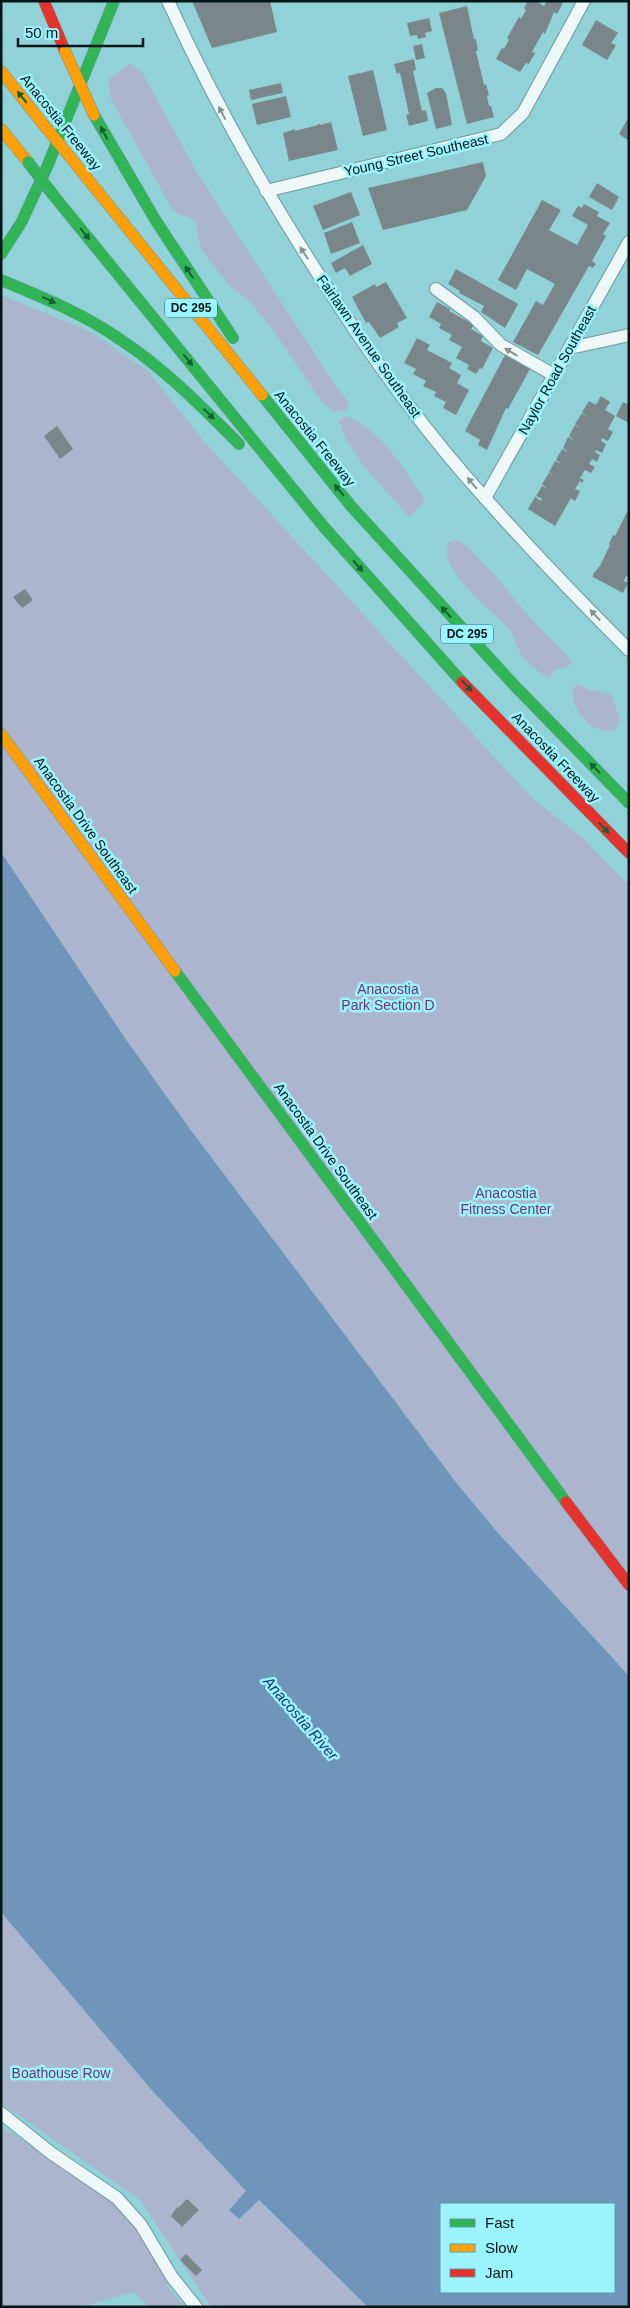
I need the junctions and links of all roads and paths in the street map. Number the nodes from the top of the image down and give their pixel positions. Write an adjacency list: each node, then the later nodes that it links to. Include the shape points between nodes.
1 (44, 1): 15 (main road, one-way to 1, bridge, via 156,221 94,114)
2 (114, 1): 9 (main road, via 30,206)
3 (168, 1): 7 (street, Fairlawn Avenue Southeast, one-way to 3, via 209,89)
4 (584, 1): 7 (street, Young Street Southeast, via 522,113 501,134)
5 (1, 71): 15 (main road, Anacostia Freeway / DC 295, one-way to 5, bridge)
6 (1, 129): 17 (main road, Anacostia Freeway / DC 295, one-way to 17, bridge)
7 (266, 191): 16 (street, Fairlawn Avenue Southeast, one-way to 7, via 373,356)
8 (629, 242): 13 (street, Naylor Road Southeast)
9 (1, 254)
10 (3, 280): 17 (main road, one-way to 17, via 58,305 137,350 192,398)
11 (436, 289): 14 (street, one-way to 11, via 501,345 474,317)
12 (629, 336): 13 (street)
13 (570, 348): 14 (street, Naylor Road Southeast)
14 (554, 375): 16 (street, Naylor Road Southeast)
15 (312, 459): 20 (main road, Anacostia Freeway / DC 295, one-way to 15, via 514,686)
16 (484, 498): 18 (street, Fairlawn Avenue Southeast, one-way to 16)
17 (326, 529): 21 (main road, Anacostia Freeway / DC 295, one-way to 21, via 405,620)
18 (627, 642)
19 (1, 734): 22 (main road, Anacostia Drive Southeast, via 487,1397)
20 (629, 802)
21 (629, 853)
22 (629, 1584)
23 (1, 2113): 24 (street, via 51,2153 117,2198 141,2225 172,2277)
24 (196, 2307)

